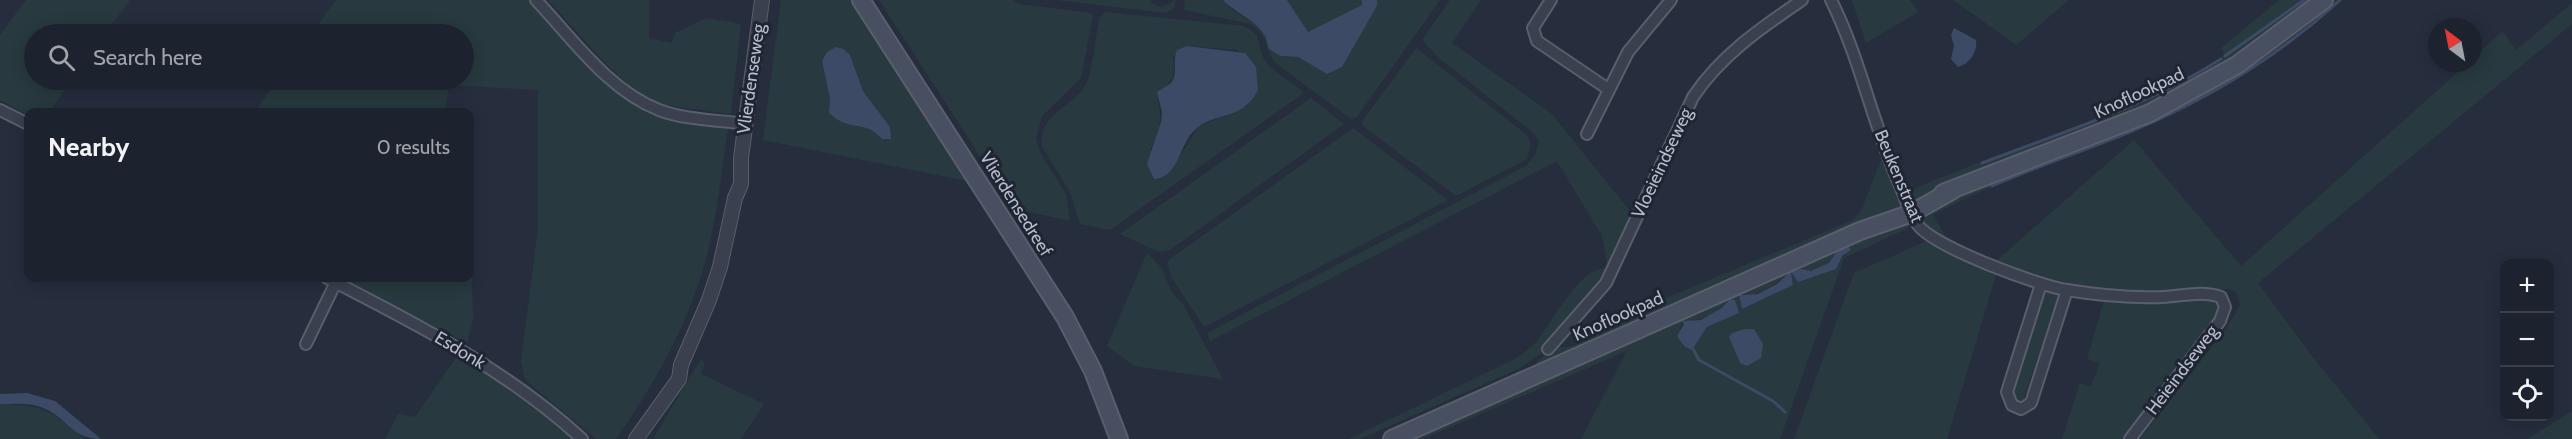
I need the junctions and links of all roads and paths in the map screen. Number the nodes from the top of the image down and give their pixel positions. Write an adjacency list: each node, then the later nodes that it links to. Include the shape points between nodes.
1 (536, 0): 12 (street, via 615,84 635,98 660,110)
2 (762, 0): 12 (street, Vlierdenseweg)
3 (861, 0): 24 (main road, Vlierdensedreef, via 1065,317 1093,371)
4 (1551, 0): 9 (street, via 1533,28 1537,41)
5 (1671, 0): 9 (street, via 1628,52)
6 (1802, 0): 21 (street, Vloeieindseweg, via 1738,46 1705,78 1606,283)
7 (1831, 0): 14 (street, Beukenstraat, via 1846,29 1884,148)
8 (2324, 0): 14 (main road, Knoflookpad, via 2237,65 2158,108)
9 (1608, 89): 13 (street)
10 (0, 110): 11 (street)
11 (24, 122)
12 (745, 124): 23 (street, Vlierdenseweg, via 741,158 735,170 735,198 709,300 681,365 679,379)
13 (1587, 134)
14 (1910, 209): 17 (street, Beukenstraat, via 1923,231 1955,249); 25 (main road, Knoflookpad)
15 (331, 282): 20 (street)
16 (336, 282): 22 (street, Esdonk, via 462,349 552,412)
17 (2041, 284): 18 (street, Beukenstraat); 18 (street, via 2007,392 2012,405 2021,409 2031,403)
18 (2067, 290): 19 (street, Beukenstraat, via 2161,297 2210,292)
19 (2221, 297): 26 (street, Heieindseweg, via 2225,307 2220,321)
20 (306, 344)
21 (1548, 350)
22 (582, 439)
23 (636, 439)
24 (1119, 439)
25 (1392, 439)
26 (2130, 439)

